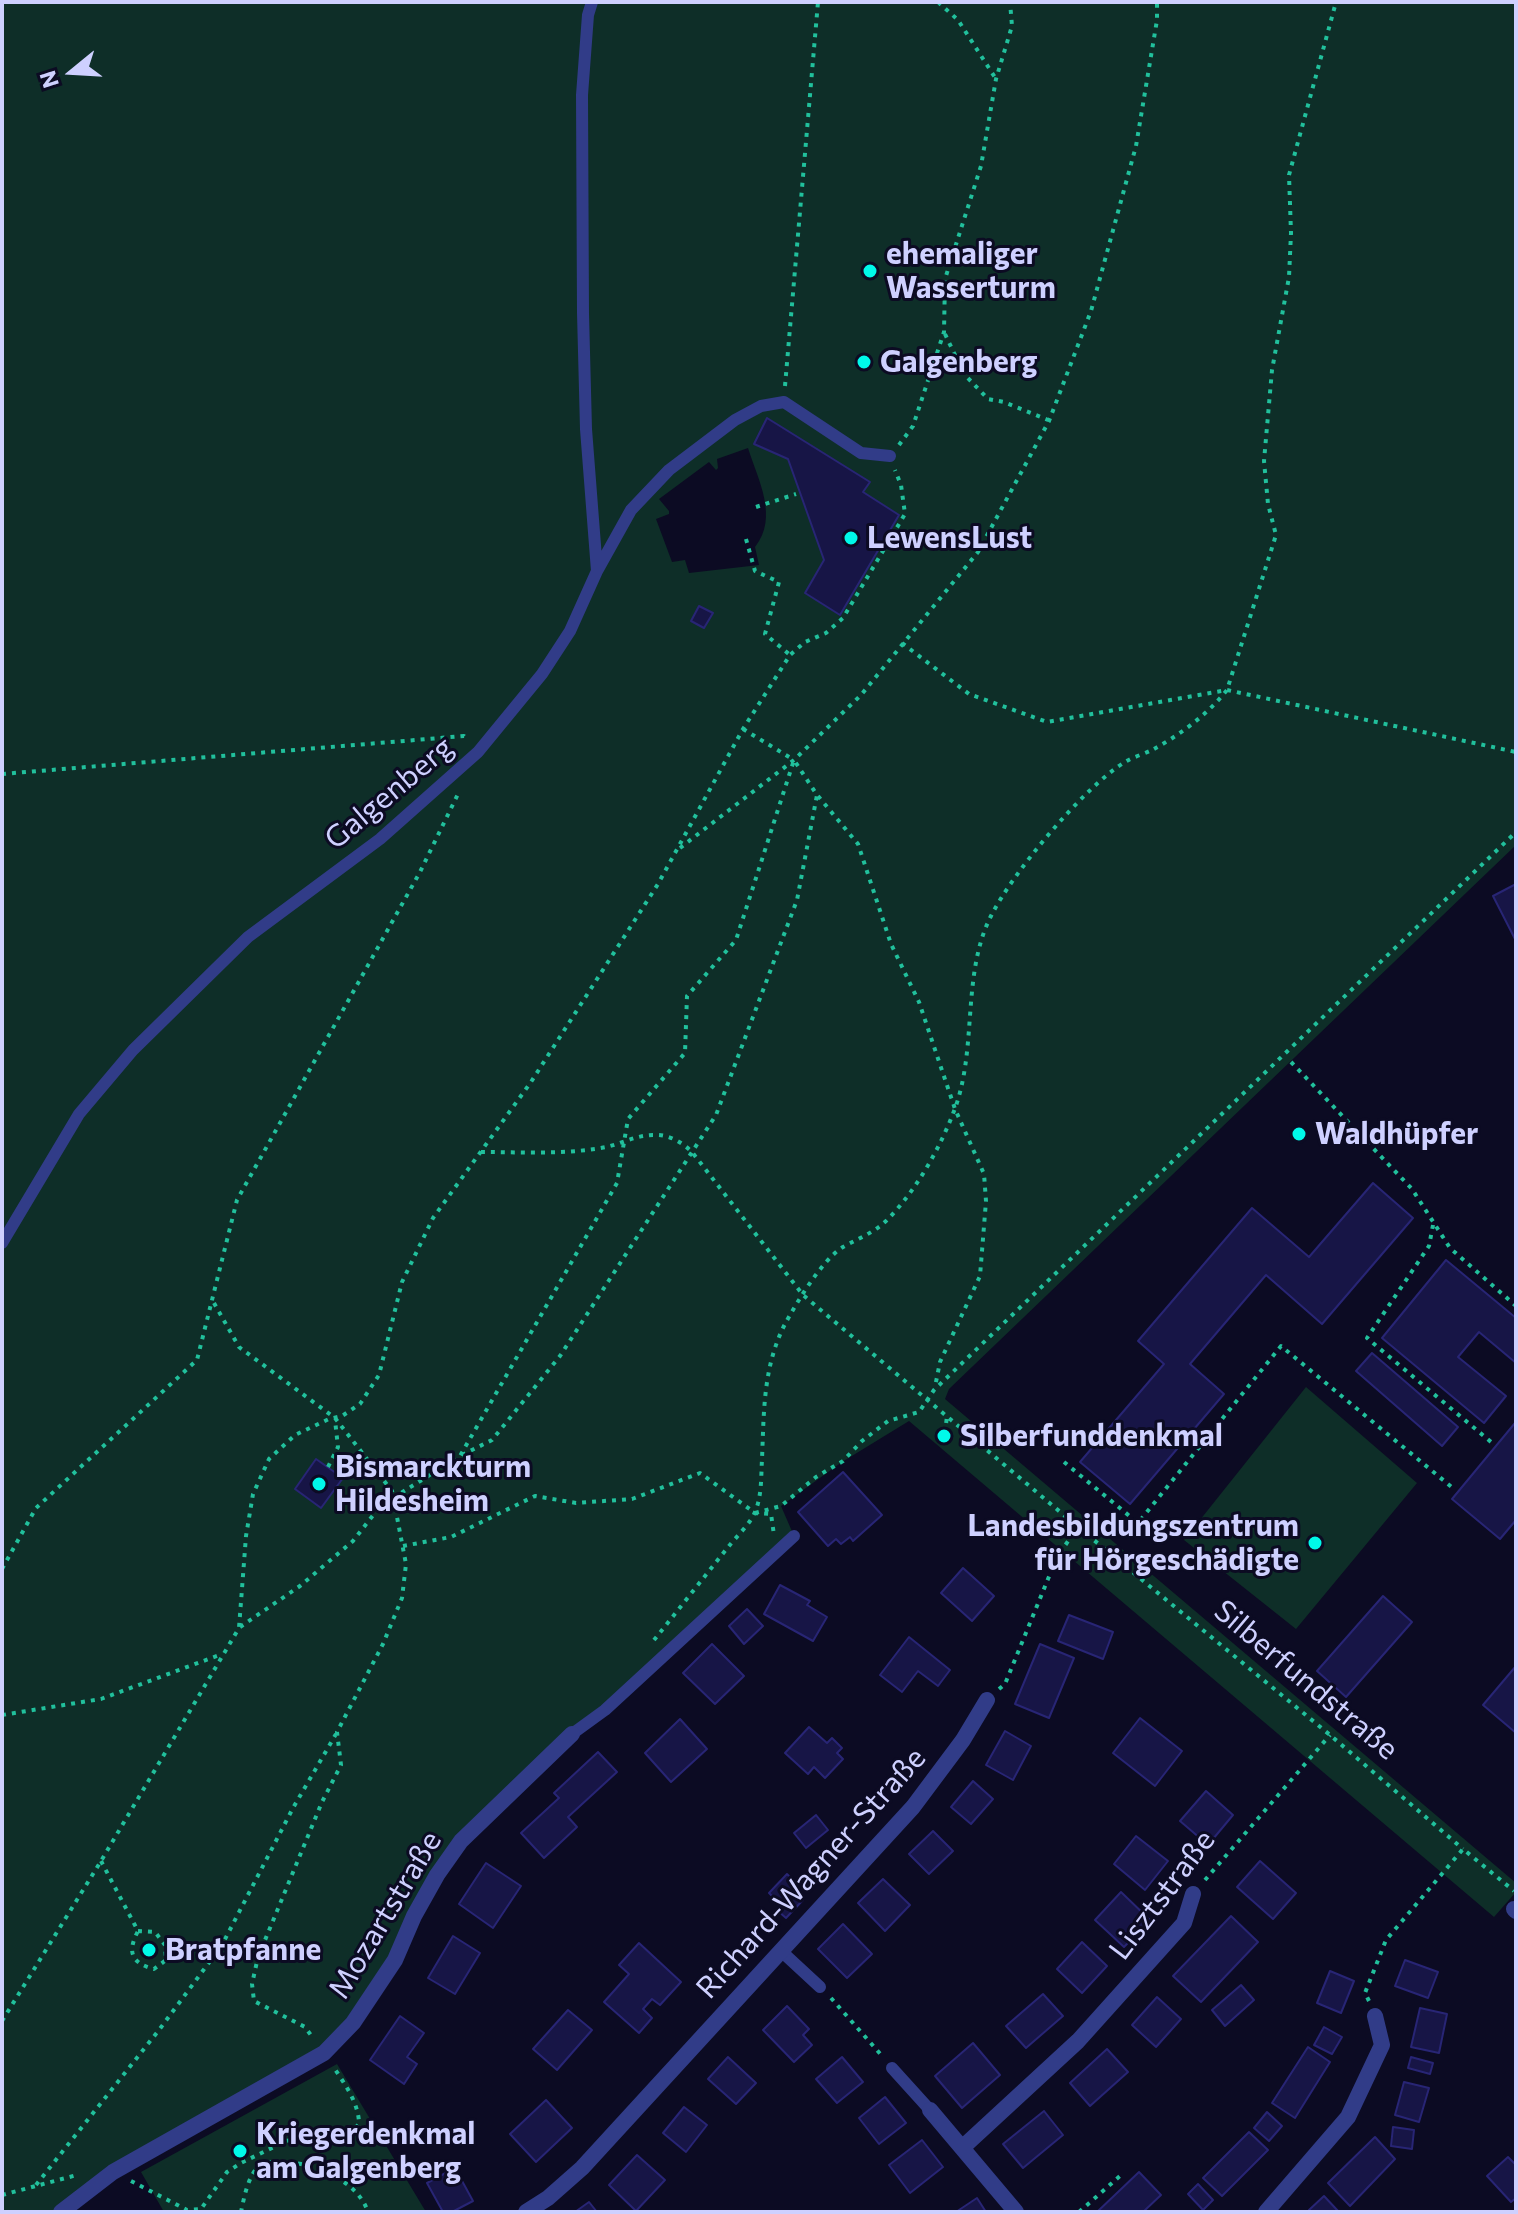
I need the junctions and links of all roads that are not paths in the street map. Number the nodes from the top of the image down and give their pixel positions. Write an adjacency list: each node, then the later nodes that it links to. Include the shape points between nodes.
1 (592, 2): 3 (lane, via 582,95 583,235 586,429)
2 (890, 456): 3 (lane, Galgenberg, via 861,453 784,402 761,406 669,470 631,510)
3 (597, 571): 4 (lane, Galgenberg, via 542,674 478,752 380,839 248,937 133,1050 79,1114)
4 (2, 1243)
5 (794, 1536): 7 (lane, Mozartstraße, via 605,1710)
6 (987, 1700): 9 (street, Richard-Wagner-Straße, via 913,1807)
7 (572, 1734): 15 (street, Mozartstraße, via 461,1841 414,1916 395,1960 353,2023 324,2053 113,2172)
8 (1193, 1894): 14 (street, Lisztstraße, via 1184,1923 1078,2041)
9 (780, 1950): 10 (lane); 16 (street, Richard-Wagner-Straße, via 582,2168)
10 (820, 1987)
11 (1375, 2016): 18 (street, via 1382,2045 1348,2117)
12 (892, 2068): 13 (lane)
13 (930, 2110): 14 (street)
14 (962, 2148): 17 (street)
15 (61, 2212)
16 (526, 2212)
17 (1016, 2212)
18 (1266, 2212)

